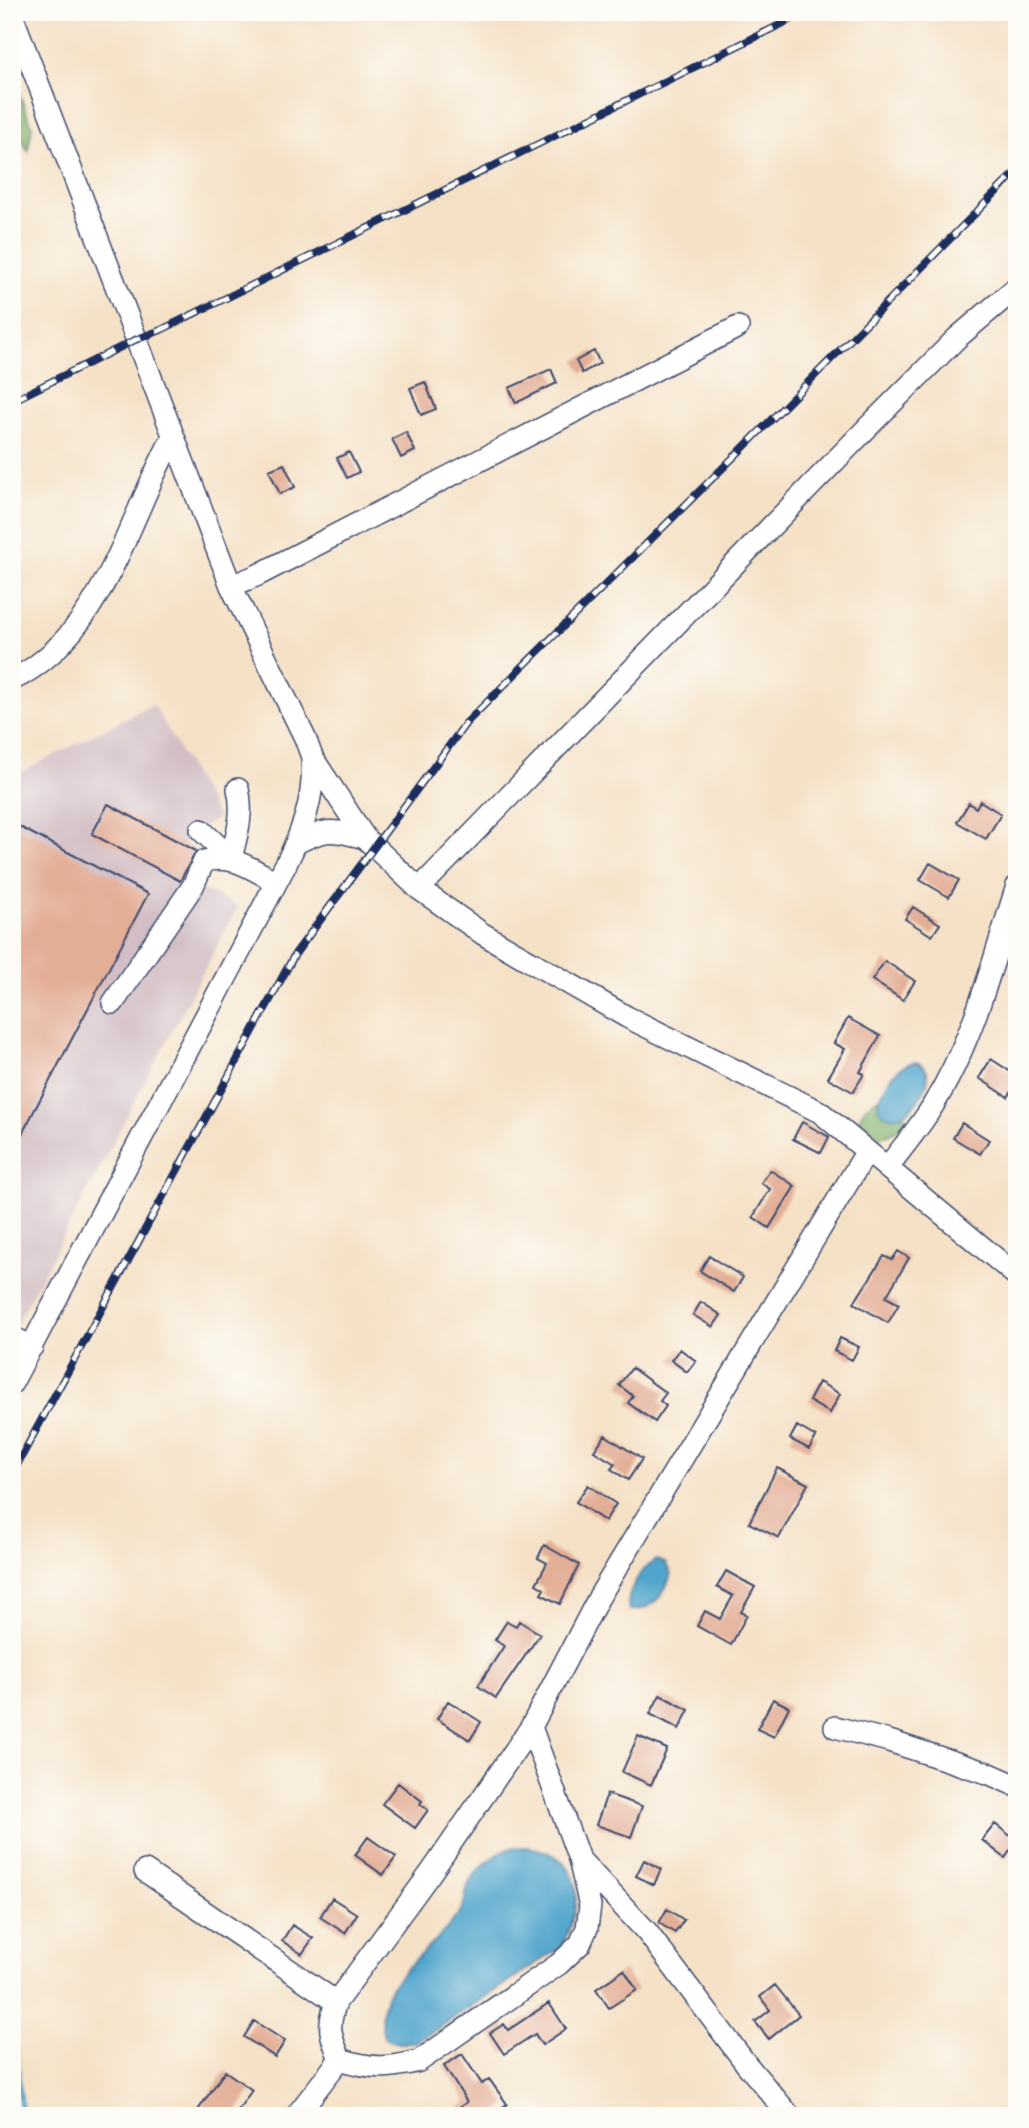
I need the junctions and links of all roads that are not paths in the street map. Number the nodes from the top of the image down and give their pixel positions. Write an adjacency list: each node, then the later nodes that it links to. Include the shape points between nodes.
1 (12, 15): 4 (street)
2 (1017, 287): 15 (street, via 957,338 868,427)
3 (738, 327): 5 (street)
4 (173, 437): 5 (street); 6 (street, via 118,559 84,614 33,670)
5 (231, 586): 7 (street)
6 (12, 680)
7 (312, 757): 10 (street); 11 (street, via 312,794)
8 (239, 789): 12 (street, via 241,819)
9 (201, 830): 12 (street)
10 (365, 838): 11 (street, via 337,830 320,831); 15 (street)
11 (296, 843): 13 (street)
12 (231, 858): 13 (street); 16 (street, via 204,861 193,886)
13 (276, 882): 21 (street)
14 (1017, 886): 18 (street, via 984,993 950,1073 932,1107)
15 (419, 889): 17 (street, via 482,934 627,1017 820,1112)
16 (113, 1003)
17 (867, 1151): 18 (street); 23 (street, via 599,1597)
18 (887, 1168): 19 (street)
19 (1017, 1276)
20 (12, 1337): 21 (street)
21 (32, 1347): 22 (street)
22 (12, 1383)
23 (531, 1727): 26 (street); 28 (street)
24 (835, 1727): 25 (street)
25 (1017, 1786)
26 (579, 1859): 29 (street, via 590,1906 587,1928 580,1944 559,1964 419,2061 393,2068); 31 (street, via 647,1933)
27 (145, 1871): 28 (street)
28 (336, 2003): 29 (street, via 329,2022)
29 (340, 2059): 30 (street)
30 (296, 2116)
31 (790, 2116)

